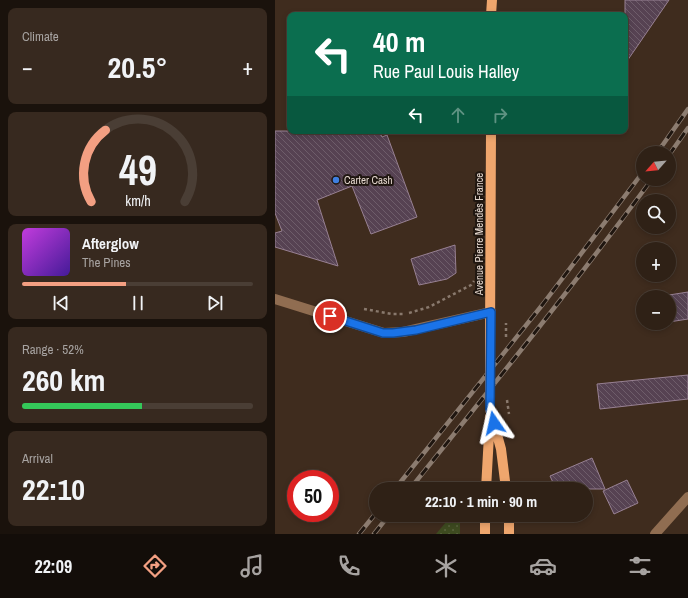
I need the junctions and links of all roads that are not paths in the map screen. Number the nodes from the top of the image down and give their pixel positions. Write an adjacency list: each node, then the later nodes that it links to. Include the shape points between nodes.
1 (491, 0): 2 (main road)
2 (491, 12)
3 (491, 134): 5 (main road, Avenue Pierre Mendès France)
4 (275, 299): 5 (street, via 383,333 403,332)
5 (491, 312): 6 (main road, Avenue Pierre Mendès France, bridge)
6 (490, 409): 7 (main road, Avenue Pierre Mendès France); 8 (main road, Avenue Pierre Mendès France, via 501,449)
7 (486, 482)
8 (505, 482)
9 (688, 497): 14 (street)
10 (485, 522): 12 (main road)
11 (509, 522): 13 (main road)
12 (485, 534)
13 (509, 534)
14 (655, 534)

